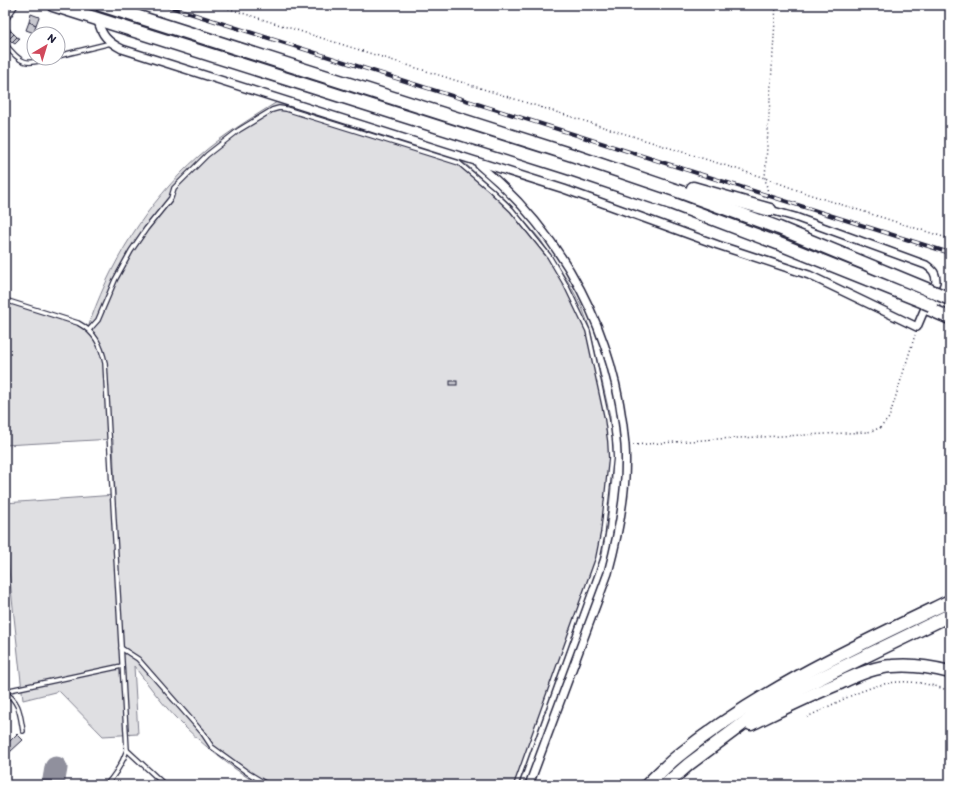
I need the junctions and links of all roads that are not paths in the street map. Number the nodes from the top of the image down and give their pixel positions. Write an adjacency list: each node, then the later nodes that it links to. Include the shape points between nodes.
1 (16, 5): 5 (lane)
2 (53, 5): 4 (highway)
3 (101, 5): 10 (highway)
4 (98, 20): 6 (street, via 103,35); 15 (highway, via 568,168 678,206)
5 (5, 21)
6 (111, 43): 8 (lane); 11 (street, via 122,49)
7 (5, 44): 9 (lane, via 15,56)
8 (66, 54)
9 (26, 62)
10 (572, 155): 12 (highway); 15 (highway, via 678,191 856,259)
11 (476, 162): 12 (street, via 564,189 744,254 794,269 917,327 936,282 936,276 931,268); 34 (street, via 511,194 547,235 579,285 596,321 610,366 625,446 622,506 608,573)
12 (770, 210)
13 (5, 300): 18 (lane, via 78,323)
14 (950, 300): 15 (highway)
15 (928, 301): 16 (highway); 17 (highway)
16 (950, 313)
17 (950, 318)
18 (89, 330): 23 (lane, via 101,348 105,363); 33 (lane, via 98,320 131,251 171,198 174,188 207,155 272,110 286,109 458,163 512,210 549,256 588,331 607,419 611,458 598,558)
19 (950, 593): 22 (highway)
20 (950, 601): 22 (highway)
21 (950, 615): 28 (highway, via 800,688 760,711)
22 (883, 633): 35 (highway, via 856,645 752,703 678,756)
23 (121, 648): 24 (lane); 32 (lane, via 138,659 202,732 212,747)
24 (122, 666): 26 (lane); 29 (lane)
25 (950, 672): 28 (highway, via 928,666 908,665 864,672)
26 (5, 692): 27 (lane, via 16,702)
27 (23, 731)
28 (724, 737): 36 (highway)
29 (127, 750): 30 (lane, via 118,771); 31 (lane)
30 (106, 785)
31 (165, 785)
32 (268, 785)
33 (516, 785)
34 (529, 785)
35 (647, 785)
36 (665, 785)

